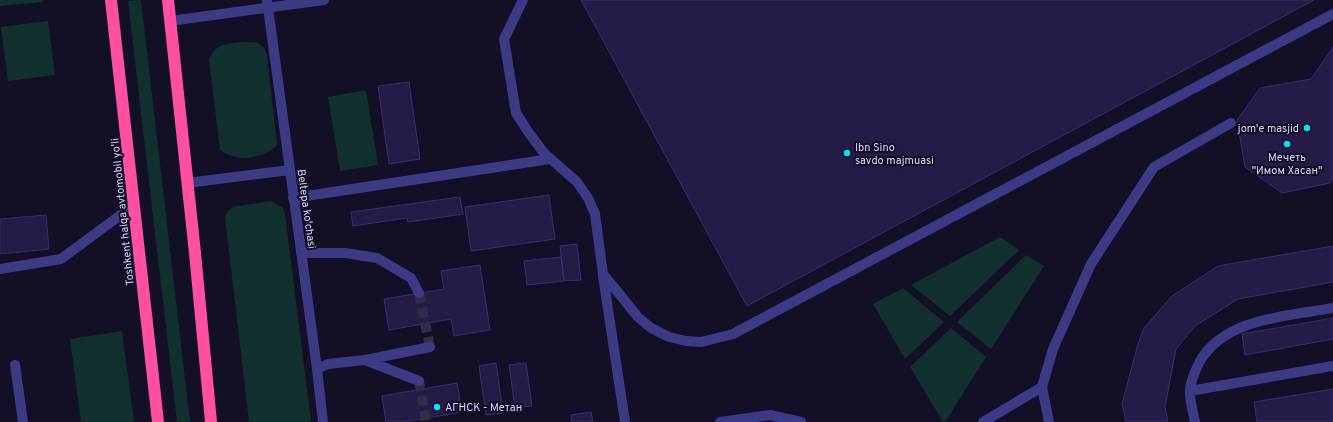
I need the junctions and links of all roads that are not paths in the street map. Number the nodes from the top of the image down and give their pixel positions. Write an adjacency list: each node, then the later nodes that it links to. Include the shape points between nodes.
1 (111, 0): 13 (highway, Toshkent halqa avtomobil yo'li)
2 (168, 0): 7 (highway)
3 (324, 0): 5 (street)
4 (523, 0): 9 (street, via 504,39 516,113)
5 (268, 4): 7 (street); 10 (street, Beltepa ko'chasi)
6 (1333, 14): 16 (street, via 733,334 701,342 669,337 651,328 638,317)
7 (170, 21): 11 (highway)
8 (1231, 123): 25 (street, via 1154,167 1091,264 1053,349)
9 (550, 159): 12 (street); 16 (street, via 577,182 588,198 595,214)
10 (290, 170): 11 (street); 12 (street, Beltepa ko'chasi)
11 (187, 184): 29 (highway)
12 (293, 198): 14 (street, Beltepa ko'chasi)
13 (134, 205): 15 (street, via 61,259); 28 (highway, Toshkent halqa avtomobil yo'li)
14 (301, 253): 17 (street, via 345,253 377,258 411,278); 23 (street, Beltepa ko'chasi)
15 (0, 270)
16 (603, 274): 31 (street)
17 (419, 293)
18 (1333, 308): 26 (street, via 1253,322 1229,333 1211,346 1201,360 1192,378)
19 (430, 347): 20 (street)
20 (365, 360): 23 (street, via 328,364); 24 (street)
21 (15, 365): 27 (street)
22 (1333, 366): 26 (street)
23 (317, 369): 30 (street, Beltepa ko'chasi)
24 (419, 381)
25 (1042, 387): 34 (street); 35 (street)
26 (1190, 391): 36 (street)
27 (23, 422)
28 (158, 422)
29 (211, 422)
30 (323, 422)
31 (625, 422)
32 (720, 422): 33 (street, via 770,415)
33 (801, 422)
34 (983, 422)
35 (1049, 422)
36 (1195, 422)

